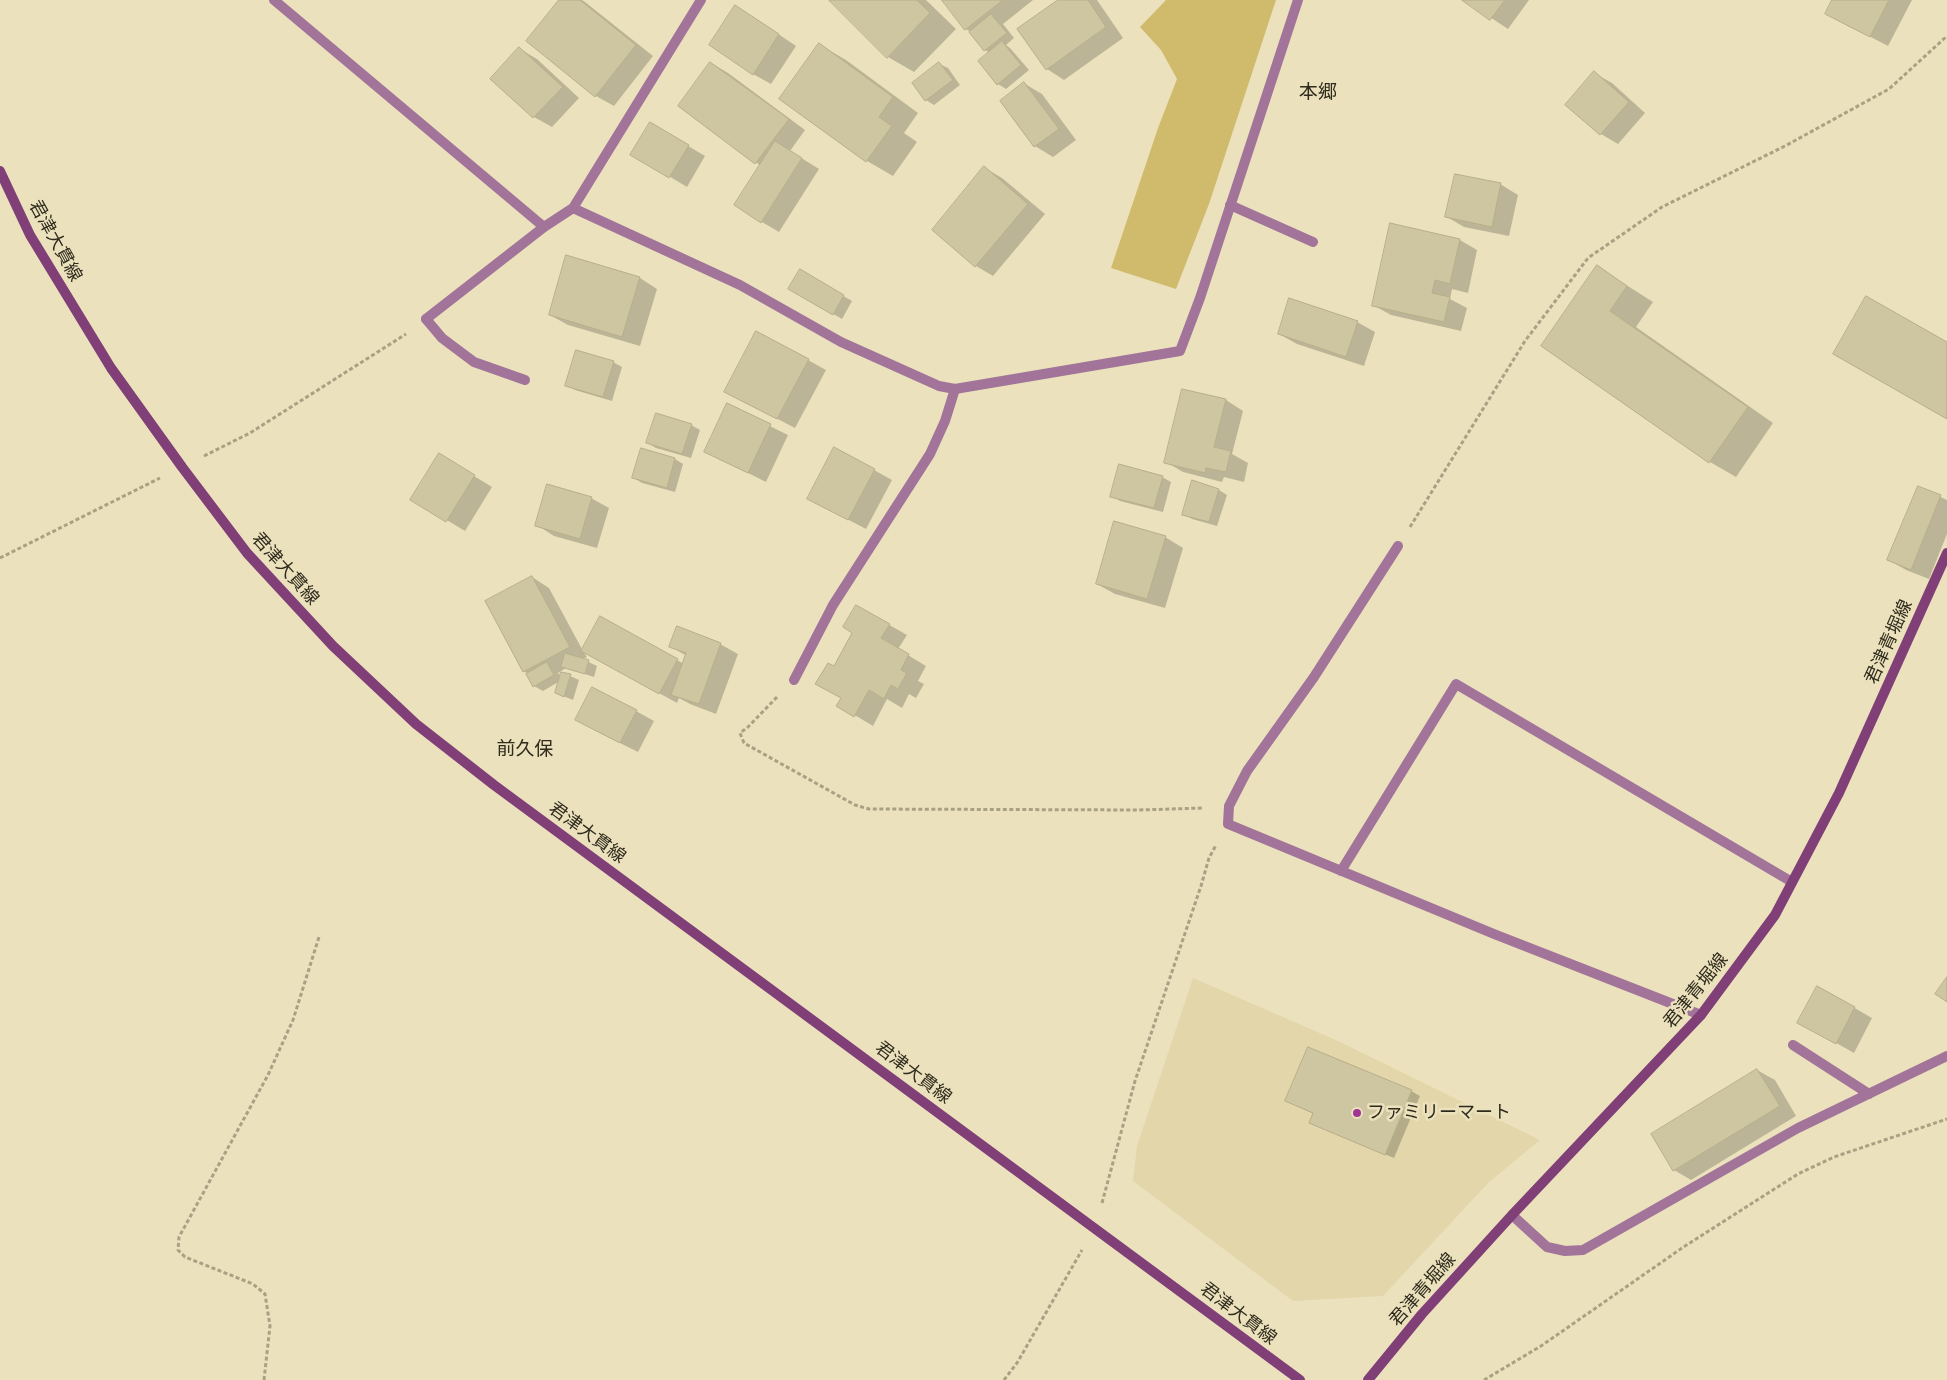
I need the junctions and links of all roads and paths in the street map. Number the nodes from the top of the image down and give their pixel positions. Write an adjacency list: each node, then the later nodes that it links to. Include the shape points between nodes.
1 (274, 0): 8 (street)
2 (701, 0): 7 (street)
3 (1298, 0): 6 (street)
4 (1947, 36): 14 (path, via 1889,88 1785,146 1662,207 1588,258 1525,341)
5 (0, 171): 13 (main road, 君津大貫線, via 35,244 111,368)
6 (1230, 205): 9 (street); 12 (street, via 1180,351)
7 (573, 208): 8 (street); 12 (street, via 740,285 841,342 939,386)
8 (544, 226): 10 (street)
9 (1314, 242)
10 (426, 318): 11 (street, via 442,338 474,362); 13 (path, via 406,334 250,432)
11 (525, 380)
12 (954, 389): 17 (street, via 945,421 930,454 833,605)
13 (182, 467): 16 (path); 29 (main road, 君津大貫線, via 247,553 333,646 416,724)
14 (1398, 546): 18 (street, via 1248,772)
15 (1947, 553): 21 (main road, 君津青堀線, via 1839,793)
16 (0, 558)
17 (794, 680): 18 (path, via 740,733 744,743 855,805 883,810 1183,810)
18 (1229, 806): 19 (street)
19 (1228, 824): 20 (street); 29 (path, via 1209,858 1135,1081)
20 (1341, 871): 21 (street, via 1456,684); 23 (street)
21 (1792, 882): 23 (main road, 君津青堀線, via 1775,916)
22 (319, 937): 30 (path, via 293,1020 268,1075 179,1237 178,1250 185,1257 253,1284 265,1294 270,1326)
23 (1701, 1016): 28 (main road, 君津青堀線)
24 (1793, 1045): 26 (street)
25 (1947, 1056): 26 (street)
26 (1869, 1094): 28 (street, via 1798,1128 1582,1250 1547,1247)
27 (1947, 1120): 34 (path, via 1834,1157 1798,1174 1685,1246 1541,1346)
28 (1512, 1215): 33 (main road, 君津青堀線, via 1422,1314)
29 (1095, 1228): 31 (path); 32 (main road, 君津大貫線)
30 (264, 1380)
31 (1004, 1380)
32 (1300, 1380)
33 (1368, 1380)
34 (1484, 1380)

